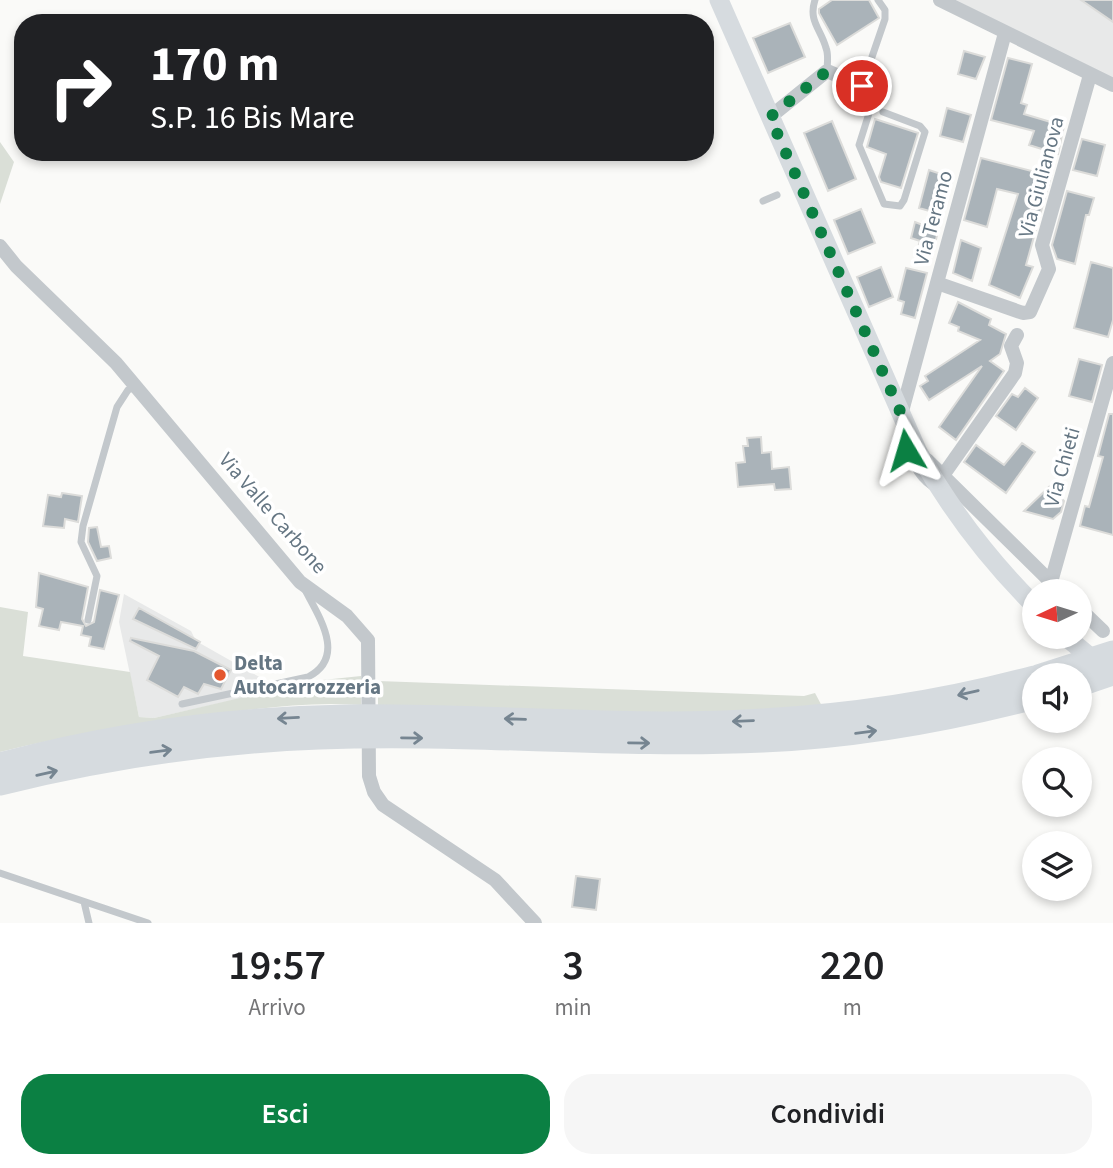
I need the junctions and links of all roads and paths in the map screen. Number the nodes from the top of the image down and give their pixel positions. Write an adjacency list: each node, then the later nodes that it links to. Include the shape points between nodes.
1 (719, 0): 11 (main road)
2 (815, 0): 6 (lane, via 814,25 827,48)
3 (878, 0): 9 (lane, via 886,10 885,19)
4 (940, 0): 5 (street)
5 (1005, 33): 7 (street); 15 (street, Via Teramo)
6 (827, 71): 9 (street); 11 (street)
7 (1090, 75): 8 (street); 15 (street, Via Giulianova, via 1042,245 1049,269 1030,312)
8 (1113, 85)
9 (862, 86): 10 (street)
10 (877, 110): 10 (lane, via 859,145 884,204 900,206 926,132)
11 (770, 117): 20 (main road)
12 (776, 195): 13 (lane)
13 (763, 201)
14 (0, 246): 19 (street, Via Valle Carbone)
15 (937, 283): 20 (street, Via Teramo)
16 (1017, 335): 22 (street, via 1012,346 1015,373)
17 (1113, 363): 18 (street, Via Chieti)
18 (1110, 384): 25 (street, Via Chieti)
19 (136, 387): 26 (street, Via Valle Carbone); 28 (lane, via 128,390 117,407 83,526 81,542 97,576)
20 (902, 417): 21 (main road); 23 (lane, via 906,450 923,481)
21 (918, 452): 22 (street); 23 (main road)
22 (944, 474): 24 (street)
23 (945, 496): 27 (main road, via 957,517)
24 (1048, 579)
25 (1058, 579)
26 (300, 582): 37 (lane, via 329,643 328,660 321,671); 45 (street, Via Valle Carbone, via 360,627 368,640 369,776 383,805 495,880)
27 (1022, 593)
28 (88, 620)
29 (1092, 623): 30 (street)
30 (1108, 641): 32 (highway)
31 (1081, 649): 33 (main road)
32 (1063, 663)
33 (1113, 675): 35 (highway)
34 (1022, 679): 38 (highway, one-way to 38, via 926,702 815,717 657,722 345,716 216,724)
35 (1092, 681)
36 (1022, 701): 38 (highway, one-way to 36, via 331,737 667,743 791,740 907,726)
37 (181, 704)
38 (92, 754): 39 (highway); 40 (highway, one-way to 38)
39 (0, 764)
40 (0, 784)
41 (0, 873): 42 (lane)
42 (84, 902): 43 (lane); 44 (lane)
43 (89, 923)
44 (148, 923)
45 (535, 923)

